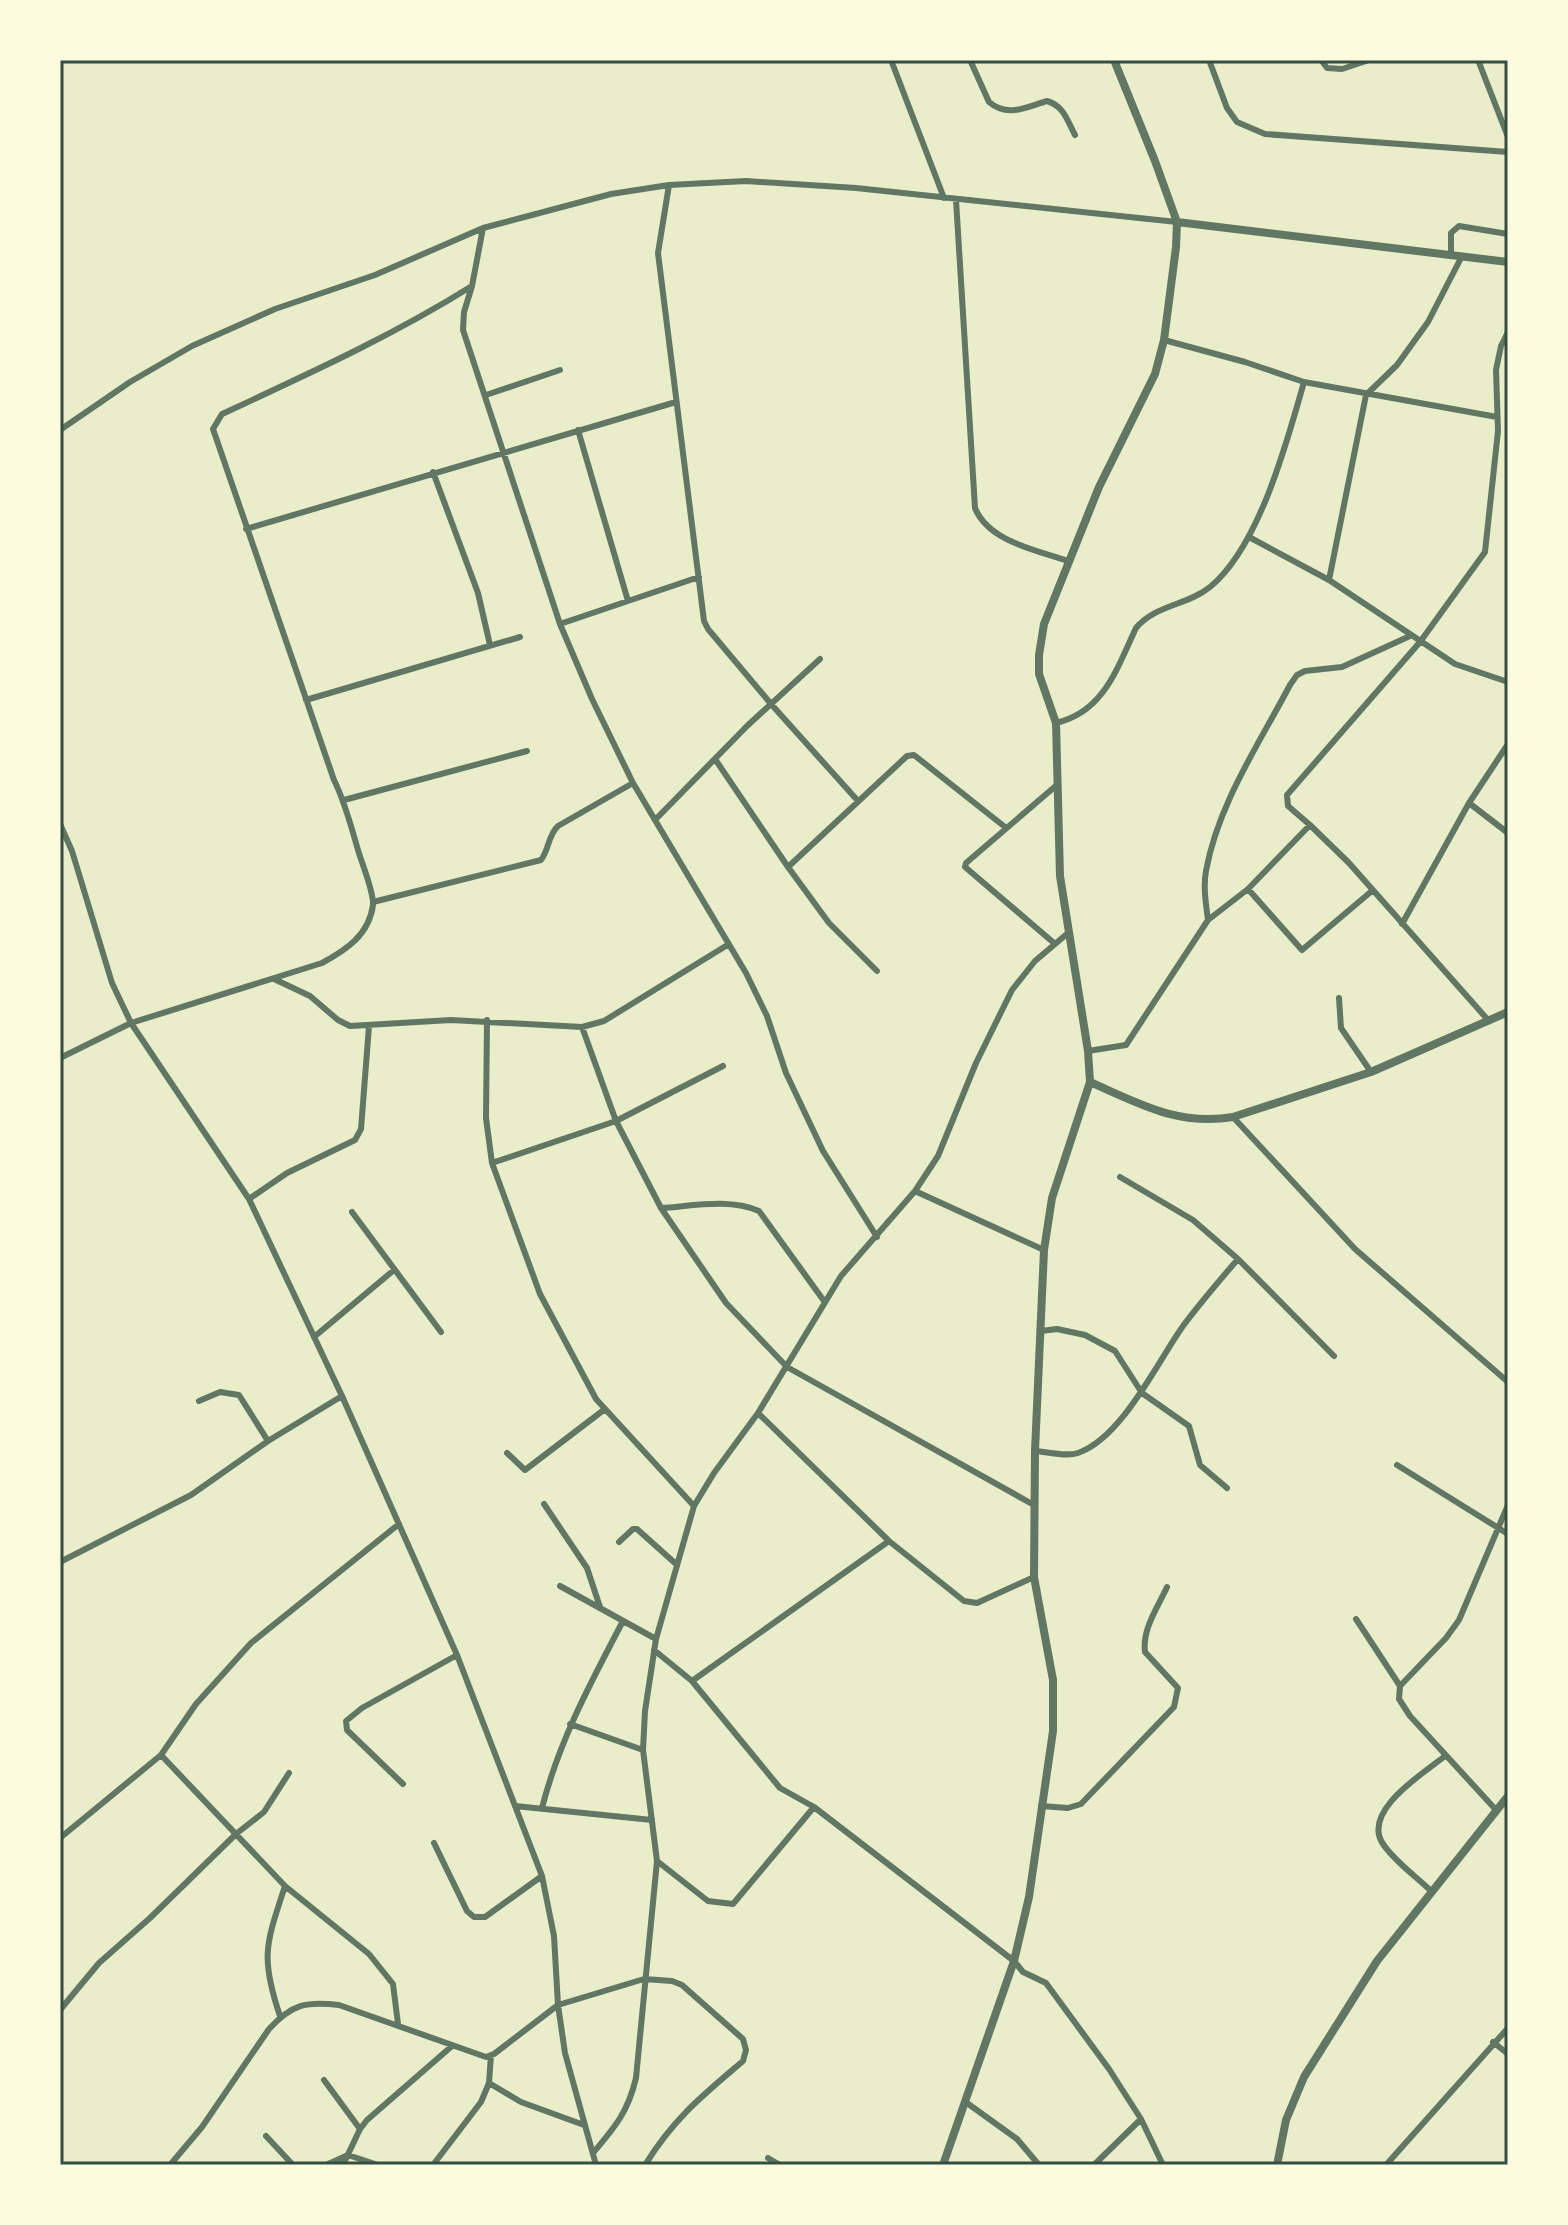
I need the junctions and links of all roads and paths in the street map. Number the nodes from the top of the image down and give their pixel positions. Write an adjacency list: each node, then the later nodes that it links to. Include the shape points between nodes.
1 (970, 60): 8 (street, via 995,107 1009,112 1052,102 1062,109)
2 (1114, 60): 14 (street)
3 (1209, 60): 10 (street, via 1237,122 1265,134)
4 (1321, 60): 5 (street, via 1333,70)
5 (1369, 60)
6 (1478, 60): 9 (street)
7 (893, 61): 12 (street)
8 (1075, 135)
9 (1508, 137)
10 (1508, 152)
11 (669, 185): 12 (street, via 746,181); 15 (street, via 611,194); 27 (street, via 658,253)
12 (944, 198): 13 (street)
13 (956, 200): 14 (street); 35 (street, via 975,508 1001,537)
14 (1177, 222): 17 (street); 22 (street)
15 (483, 228): 20 (street); 29 (street, via 192,346)
16 (1508, 234): 17 (street, via 1459,226 1451,233)
17 (1451, 255): 18 (street)
18 (1462, 256): 19 (street); 26 (street, via 1428,322 1397,365)
19 (1508, 262)
20 (472, 286): 25 (street, via 463,330); 33 (street, via 359,351 217,418 213,435)
21 (1508, 332): 28 (street, via 1496,370)
22 (1164, 340): 24 (street); 35 (street, via 1155,374)
23 (560, 370): 25 (street)
24 (1304, 382): 26 (street); 34 (street, via 1287,444)
25 (486, 395): 31 (street)
26 (1366, 395): 28 (street); 37 (street)
27 (676, 402): 30 (street); 36 (street)
28 (1497, 417): 42 (street, via 1485,552)
29 (60, 430)
30 (578, 430): 31 (street); 38 (street)
31 (504, 450): 32 (street); 39 (street)
32 (433, 472): 33 (street); 43 (street, via 478,593)
33 (246, 529): 46 (street)
34 (1249, 537): 37 (street); 48 (street, via 1208,588 1144,619 1095,704)
35 (1068, 561): 48 (street, via 1044,624 1039,655 1039,674)
36 (699, 577): 38 (street); 47 (street, via 708,629)
37 (1329, 580): 40 (street)
38 (628, 601): 39 (street)
39 (560, 624): 52 (street)
40 (1410, 636): 42 (street); 66 (street, via 1342,667 1297,675 1231,795 1214,841 1206,873)
41 (520, 637): 43 (street)
42 (1420, 642): 45 (street, via 1469,670); 59 (street, via 1287,795 1288,806)
43 (490, 645): 46 (street)
44 (820, 659): 47 (street)
45 (1508, 682)
46 (306, 700): 54 (street)
47 (771, 704): 51 (street); 55 (street)
48 (1056, 723): 53 (street)
49 (1508, 744): 56 (street)
50 (527, 751): 54 (street)
51 (715, 759): 57 (street); 62 (street)
52 (633, 783): 57 (street); 65 (street, via 558,826 541,860)
53 (1059, 783): 60 (street); 68 (street, via 1060,876)
54 (344, 800): 65 (street)
55 (858, 801): 60 (street, via 914,755); 62 (street)
56 (1469, 803): 61 (street); 67 (street)
57 (655, 820): 70 (street)
58 (60, 824): 77 (street, via 112,983)
59 (1310, 825): 63 (street); 64 (street)
60 (1005, 827): 69 (street, via 965,869)
61 (1508, 833)
62 (788, 867): 71 (street, via 829,923)
63 (1248, 889): 64 (street, via 1302,950); 66 (street)
64 (1373, 890): 67 (street)
65 (373, 902): 72 (street, via 367,923 346,950)
66 (1208, 920): 80 (street, via 1126,1045)
67 (1402, 924): 76 (street)
68 (1068, 933): 69 (street); 80 (street)
69 (1054, 943): 89 (street, via 1012,990 938,1156)
70 (729, 944): 79 (street, via 604,1021); 93 (street, via 767,1016 786,1073 823,1151)
71 (877, 971)
72 (274, 979): 77 (street); 78 (street, via 310,996 350,1026)
73 (1339, 998): 83 (street, via 1341,1028)
74 (1508, 1012): 76 (street)
75 (487, 1020): 78 (street); 79 (street); 87 (street, via 486,1118)
76 (1488, 1020): 83 (street)
77 (131, 1023): 81 (street); 90 (street)
78 (369, 1026): 90 (street, via 361,1129 355,1140 287,1173)
79 (582, 1027): 86 (street)
80 (1088, 1051): 84 (street)
81 (60, 1058)
82 (723, 1066): 86 (street)
83 (1371, 1072): 85 (street)
84 (1090, 1082): 85 (street, via 1174,1117); 94 (street, via 1052,1198)
85 (1233, 1117): 103 (street, via 1355,1249)
86 (616, 1121): 87 (street); 91 (street)
87 (492, 1163): 107 (street, via 540,1294)
88 (1120, 1177): 95 (street, via 1193,1220)
89 (915, 1191): 93 (street); 94 (street)
90 (249, 1199): 100 (street)
91 (661, 1208): 97 (street, via 724,1204 759,1211); 102 (street, via 726,1303)
92 (352, 1212): 96 (street)
93 (877, 1237): 97 (street)
94 (1044, 1250): 98 (street)
95 (1238, 1259): 101 (street); 104 (street, via 1182,1328)
96 (394, 1270): 99 (street); 100 (street)
97 (824, 1301): 102 (street)
98 (1041, 1331): 104 (street, via 1057,1329 1100,1341 1115,1351); 110 (street)
99 (441, 1332)
100 (314, 1337): 105 (street)
101 (1334, 1356)
102 (787, 1367): 108 (street); 115 (street)
103 (1508, 1382)
104 (1142, 1393): 110 (street, via 1106,1433 1080,1452); 113 (street, via 1189,1426 1200,1465)
105 (342, 1396): 109 (street); 118 (street)
106 (199, 1401): 109 (street, via 220,1392 239,1395)
107 (605, 1409): 111 (street, via 525,1470); 117 (street)
108 (758, 1413): 117 (street); 121 (street)
109 (268, 1441): 123 (street, via 191,1495)
110 (1035, 1451): 115 (street)
111 (507, 1453)
112 (1397, 1465): 119 (street)
113 (1227, 1488)
114 (544, 1504): 128 (street, via 587,1568)
115 (1034, 1505): 125 (street)
116 (1508, 1505): 119 (street)
117 (694, 1506): 124 (street)
118 (399, 1524): 133 (street); 138 (street, via 251,1643 196,1704)
119 (1497, 1528): 120 (street); 135 (street, via 1459,1620)
120 (1508, 1534)
121 (889, 1541): 125 (street, via 970,1603); 134 (street)
122 (619, 1542): 124 (street, via 637,1529)
123 (60, 1562)
124 (676, 1564): 131 (street)
125 (1034, 1577): 144 (street, via 1053,1680)
126 (560, 1586): 128 (street)
127 (1167, 1587): 144 (street, via 1144,1645 1178,1688 1174,1707 1081,1804)
128 (600, 1607): 130 (street)
129 (1356, 1619): 135 (street)
130 (623, 1621): 131 (street); 136 (street)
131 (656, 1639): 132 (street)
132 (654, 1650): 134 (street); 137 (street)
133 (457, 1655): 141 (street, via 346,1721 347,1730); 143 (street)
134 (692, 1681): 145 (street, via 780,1788)
135 (1400, 1686): 139 (street, via 1399,1699)
136 (570, 1724): 137 (street); 146 (street)
137 (643, 1750): 148 (street)
138 (161, 1755): 149 (street); 150 (street)
139 (1445, 1756): 147 (street); 155 (street, via 1389,1801 1380,1822 1382,1843)
140 (289, 1773): 149 (street, via 264,1812)
141 (403, 1784)
142 (1508, 1796): 147 (street)
143 (515, 1806): 146 (street); 153 (street)
144 (1045, 1806): 156 (street)
145 (814, 1807): 152 (street, via 733,1904 708,1901); 156 (street)
146 (542, 1808): 148 (street)
147 (1497, 1811): 155 (street)
148 (652, 1820): 152 (street)
149 (236, 1834): 154 (street); 159 (street, via 99,1963)
150 (60, 1838)
151 (434, 1843): 153 (street, via 474,1917 485,1917)
152 (657, 1861): 157 (street)
153 (542, 1876): 158 (street, via 554,1936)
154 (285, 1886): 160 (street, via 266,1960); 161 (street, via 388,1975)
155 (1432, 1892): 190 (street, via 1377,1961 1304,2077 1286,2120)
156 (1014, 1961): 169 (street); 170 (street, via 1046,1983)
157 (644, 1979): 158 (street); 174 (street, via 631,2096 618,2124); 184 (street, via 687,1988 743,2039 746,2050 743,2061 684,2111)
158 (558, 2005): 166 (street); 171 (street)
159 (60, 2010)
160 (280, 2016): 161 (street, via 315,2002); 177 (street)
161 (398, 2024): 164 (street)
162 (1508, 2028): 163 (street)
163 (1493, 2042): 165 (street); 191 (street)
164 (452, 2046): 166 (street); 172 (street)
165 (1508, 2054)
166 (491, 2055): 168 (street)
167 (324, 2080): 172 (street)
168 (489, 2083): 171 (street, via 521,2102); 182 (street, via 481,2102)
169 (967, 2103): 186 (street); 187 (street, via 1017,2139)
170 (1141, 2119): 188 (street); 189 (street)
171 (585, 2125): 174 (street)
172 (360, 2129): 175 (street)
173 (266, 2136): 178 (street)
174 (593, 2153): 183 (street)
175 (348, 2155): 179 (street); 180 (street); 181 (street)
176 (768, 2158): 185 (street)
177 (170, 2165)
178 (293, 2165)
179 (326, 2165)
180 (343, 2165)
181 (378, 2165)
182 (433, 2165)
183 (596, 2165)
184 (645, 2165)
185 (780, 2165)
186 (943, 2165)
187 (1039, 2165)
188 (1094, 2165)
189 (1163, 2165)
190 (1277, 2165)
191 (1386, 2165)

